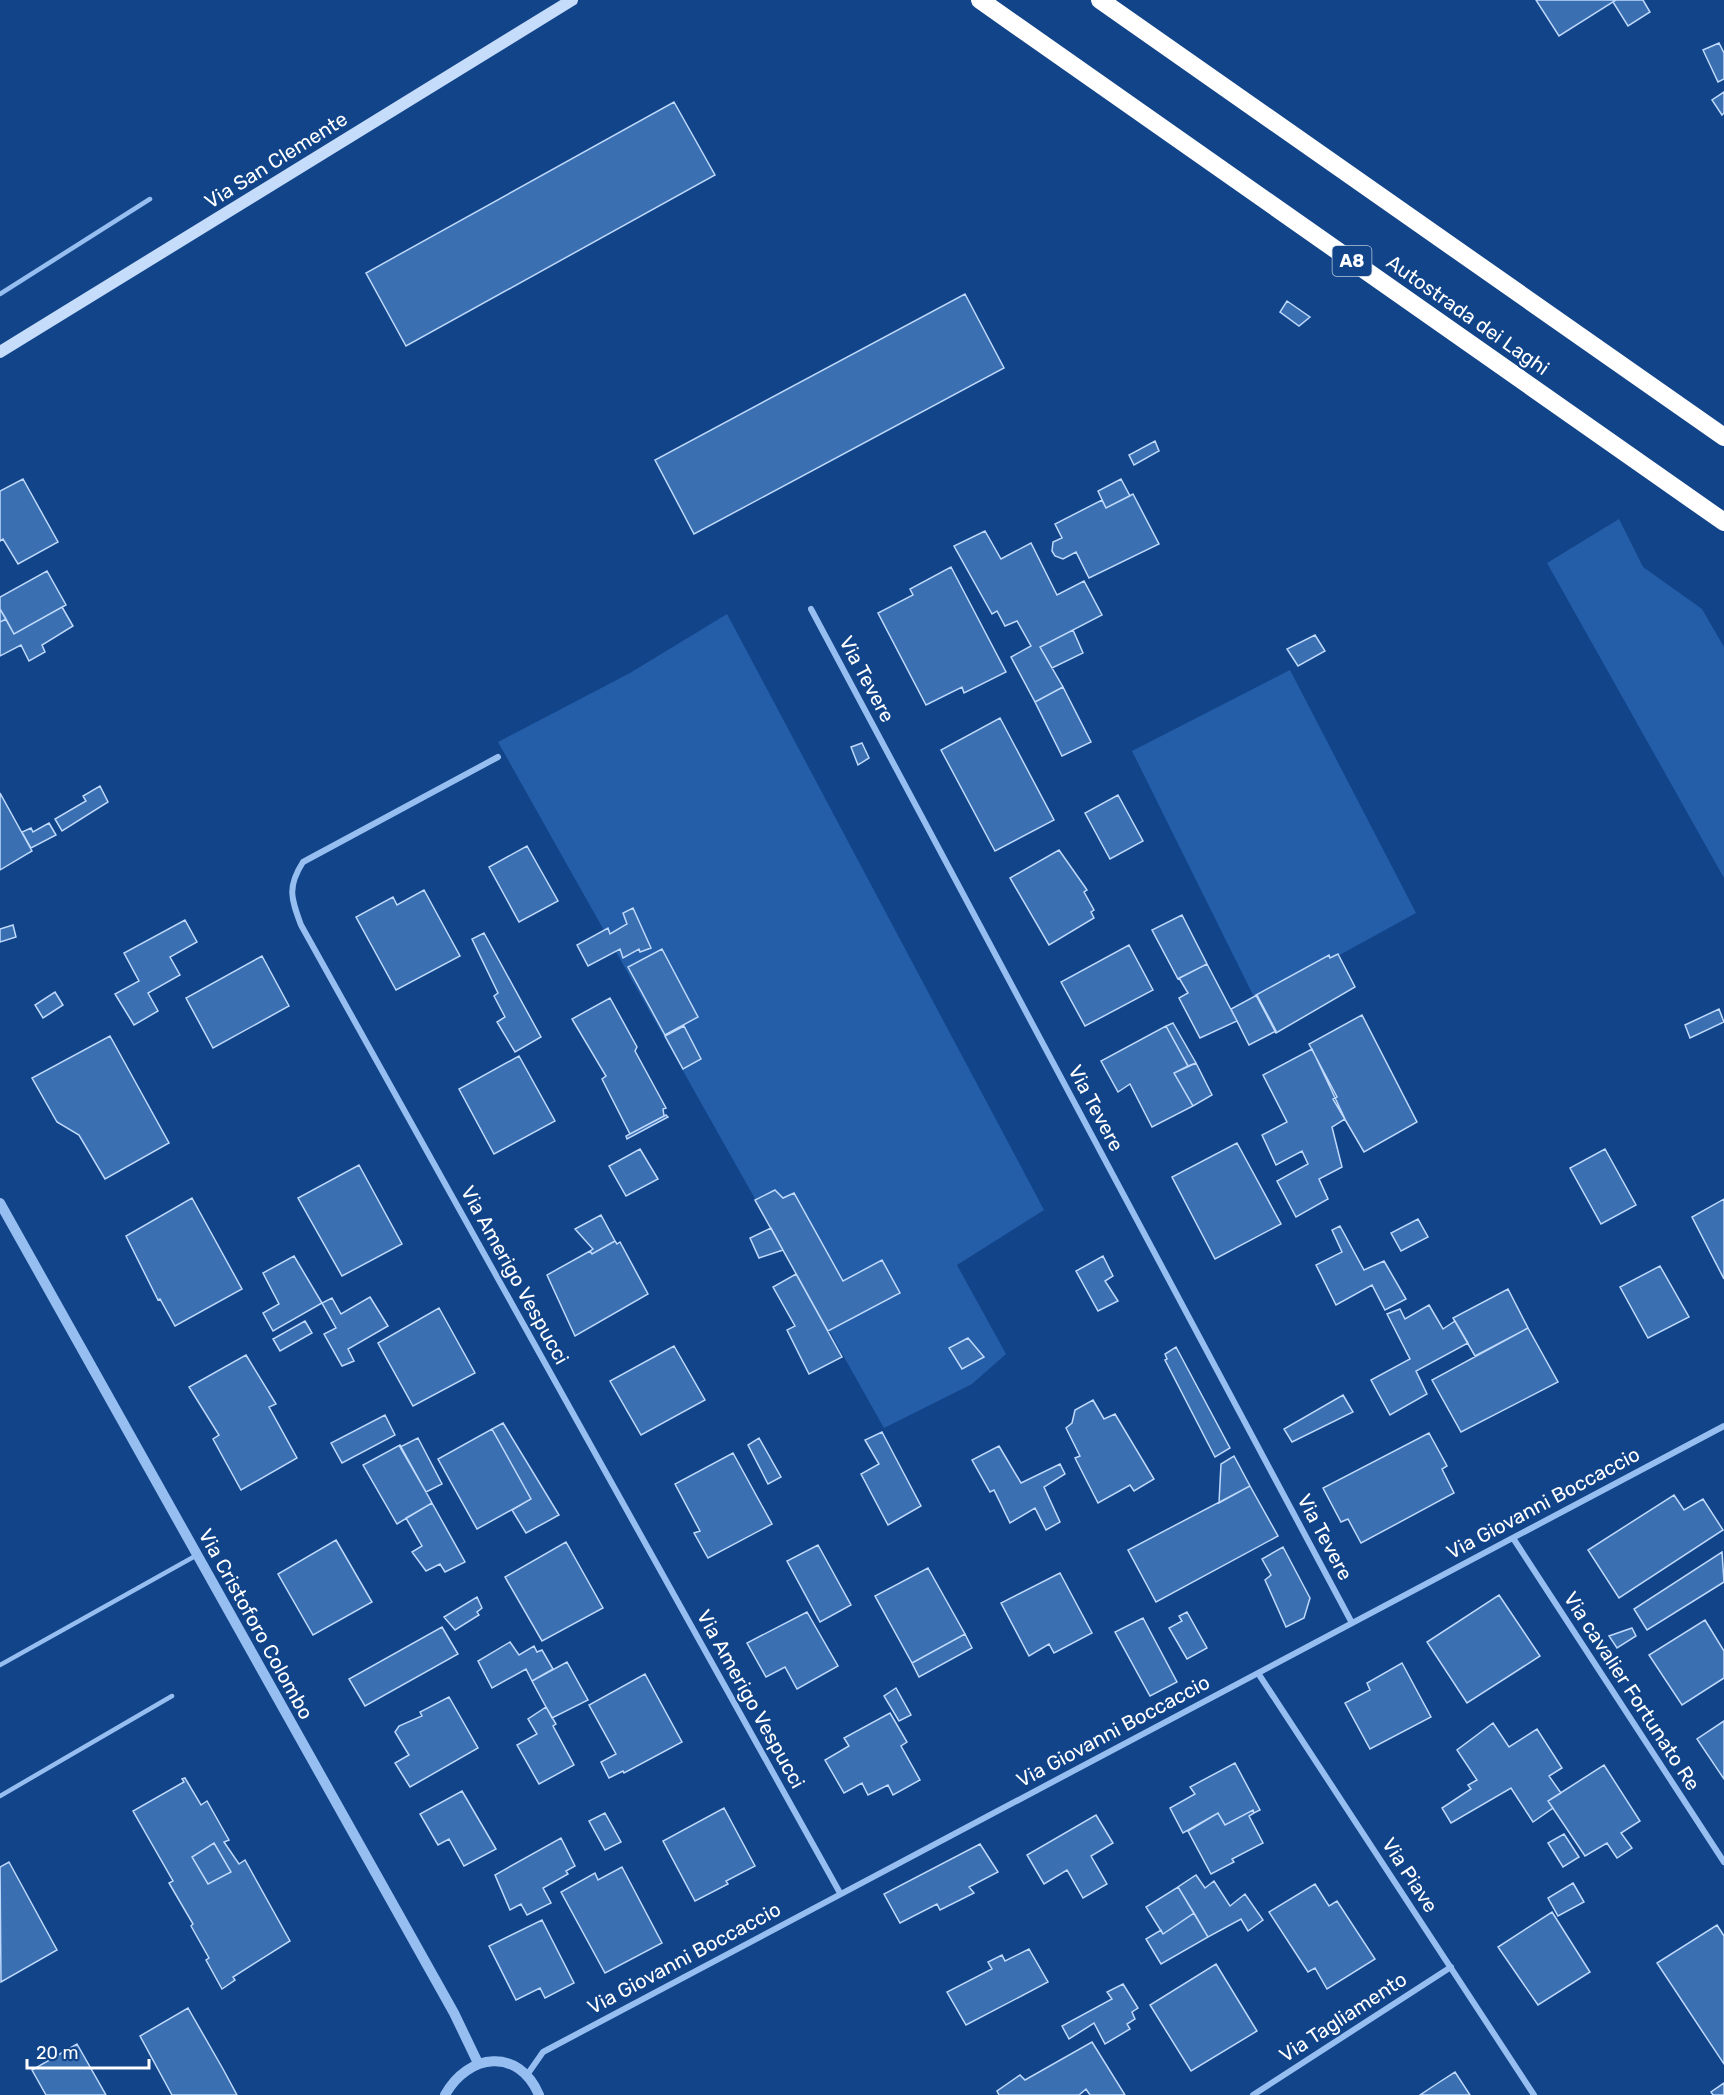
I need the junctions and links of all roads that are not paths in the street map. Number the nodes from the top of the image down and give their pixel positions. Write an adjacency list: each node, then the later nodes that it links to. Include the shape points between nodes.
1 (572, 0): 6 (main road, Via San Clemente)
2 (980, 0): 8 (highway, Autostrada dei Laghi / A8)
3 (1100, 0): 7 (highway)
4 (150, 199): 5 (lane)
5 (0, 294)
6 (0, 352)
7 (1724, 437)
8 (1724, 522)
9 (811, 609): 15 (street, Via Tevere)
10 (498, 757): 21 (street, Via Amerigo Vespucci, via 303,862 292,880 292,902 301,925)
11 (0, 1203): 14 (street, Via Cristoforo Colombo)
12 (1724, 1426): 13 (street, Via Giovanni Boccaccio)
13 (1513, 1538): 15 (street, Via Giovanni Boccaccio); 20 (street, Via cavalier Fortunato Re)
14 (197, 1555): 16 (lane); 23 (street, Via Cristoforo Colombo, via 454,2013)
15 (1352, 1623): 17 (street, Via Giovanni Boccaccio)
16 (0, 1665)
17 (1258, 1673): 21 (street, Via Giovanni Boccaccio); 22 (street, Via Piave)
18 (172, 1696): 19 (lane)
19 (0, 1796)
20 (1724, 1862)
21 (840, 1893): 24 (street, Via Giovanni Boccaccio, via 543,2052)
22 (1451, 1967): 27 (street, Via Tagliamento); 28 (street, Via Piave)
23 (478, 2063): 24 (street, via 504,2063); 25 (street, via 464,2070)
24 (527, 2075): 26 (street)
25 (445, 2095)
26 (539, 2095)
27 (1253, 2095)
28 (1534, 2095)

